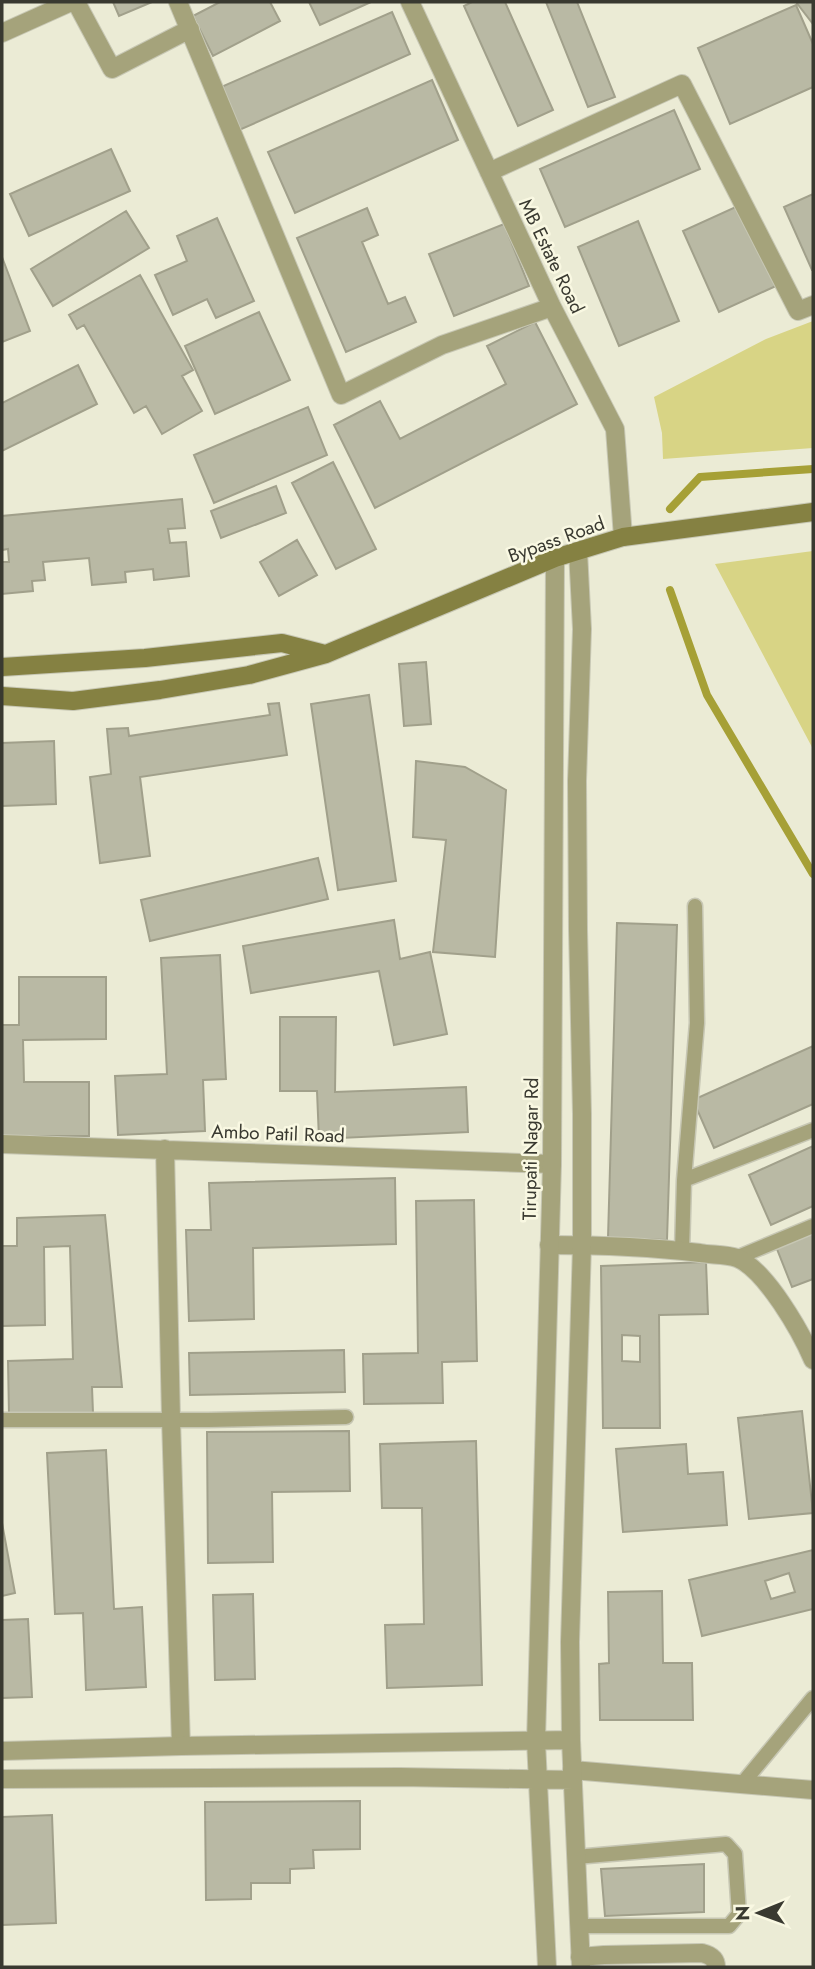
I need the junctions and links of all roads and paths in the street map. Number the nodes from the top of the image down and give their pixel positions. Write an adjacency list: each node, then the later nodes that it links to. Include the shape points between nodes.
1 (73, 2): 4 (street, via 112,69); 5 (street)
2 (178, 2): 4 (street)
3 (410, 2): 6 (street, MB Estate Road)
4 (190, 29): 8 (street, via 341,395 442,345)
5 (2, 33)
6 (489, 172): 7 (street, via 682,84 798,311); 8 (street, MB Estate Road)
7 (813, 305)
8 (552, 307): 10 (street, MB Estate Road, via 615,429)
9 (813, 512): 10 (main road, Bypass Road)
10 (623, 537): 11 (main road, Bypass Road)
11 (578, 551): 12 (main road, Bypass Road); 24 (street, via 582,629 578,781)
12 (555, 558): 13 (main road, Bypass Road); 20 (street, Tirupati Nagar Rd)
13 (326, 654): 14 (main road, via 282,643); 15 (main road, Bypass Road, via 249,675 160,690 73,701)
14 (2, 667)
15 (2, 696)
16 (695, 906): 21 (lane, via 697,1023)
17 (813, 1130): 21 (lane)
18 (2, 1144): 19 (street, Ambo Patil Road)
19 (165, 1149): 20 (street, Ambo Patil Road); 29 (street)
20 (552, 1164): 23 (street, Tirupati Nagar Rd)
21 (684, 1180): 25 (lane)
22 (813, 1226): 26 (lane)
23 (549, 1245): 24 (street); 33 (street, Tirupati Nagar Rd)
24 (582, 1245): 25 (street); 32 (street)
25 (682, 1251): 26 (street)
26 (736, 1258): 27 (street, via 759,1273 803,1336)
27 (813, 1360)
28 (346, 1418): 29 (lane)
29 (171, 1419): 30 (lane); 34 (street)
30 (2, 1420)
31 (813, 1698): 41 (lane)
32 (571, 1740): 33 (street); 37 (street)
33 (536, 1741): 34 (street); 40 (street, Tirupati Nagar Rd)
34 (181, 1746): 35 (street)
35 (88, 1749): 36 (street); 39 (street)
36 (2, 1751)
37 (572, 1775): 40 (street); 41 (street); 43 (street)
38 (2, 1779): 39 (street)
39 (88, 1779): 40 (street)
40 (538, 1779): 46 (street, Tirupati Nagar Rd)
41 (742, 1784): 42 (street)
42 (813, 1790)
43 (576, 1857): 44 (street); 44 (lane, via 726,1844 735,1854 739,1914 729,1926)
44 (579, 1926): 45 (street)
45 (581, 1962): 47 (street, via 604,1955 702,1953 710,1955)
46 (547, 1967)
47 (716, 1967)

